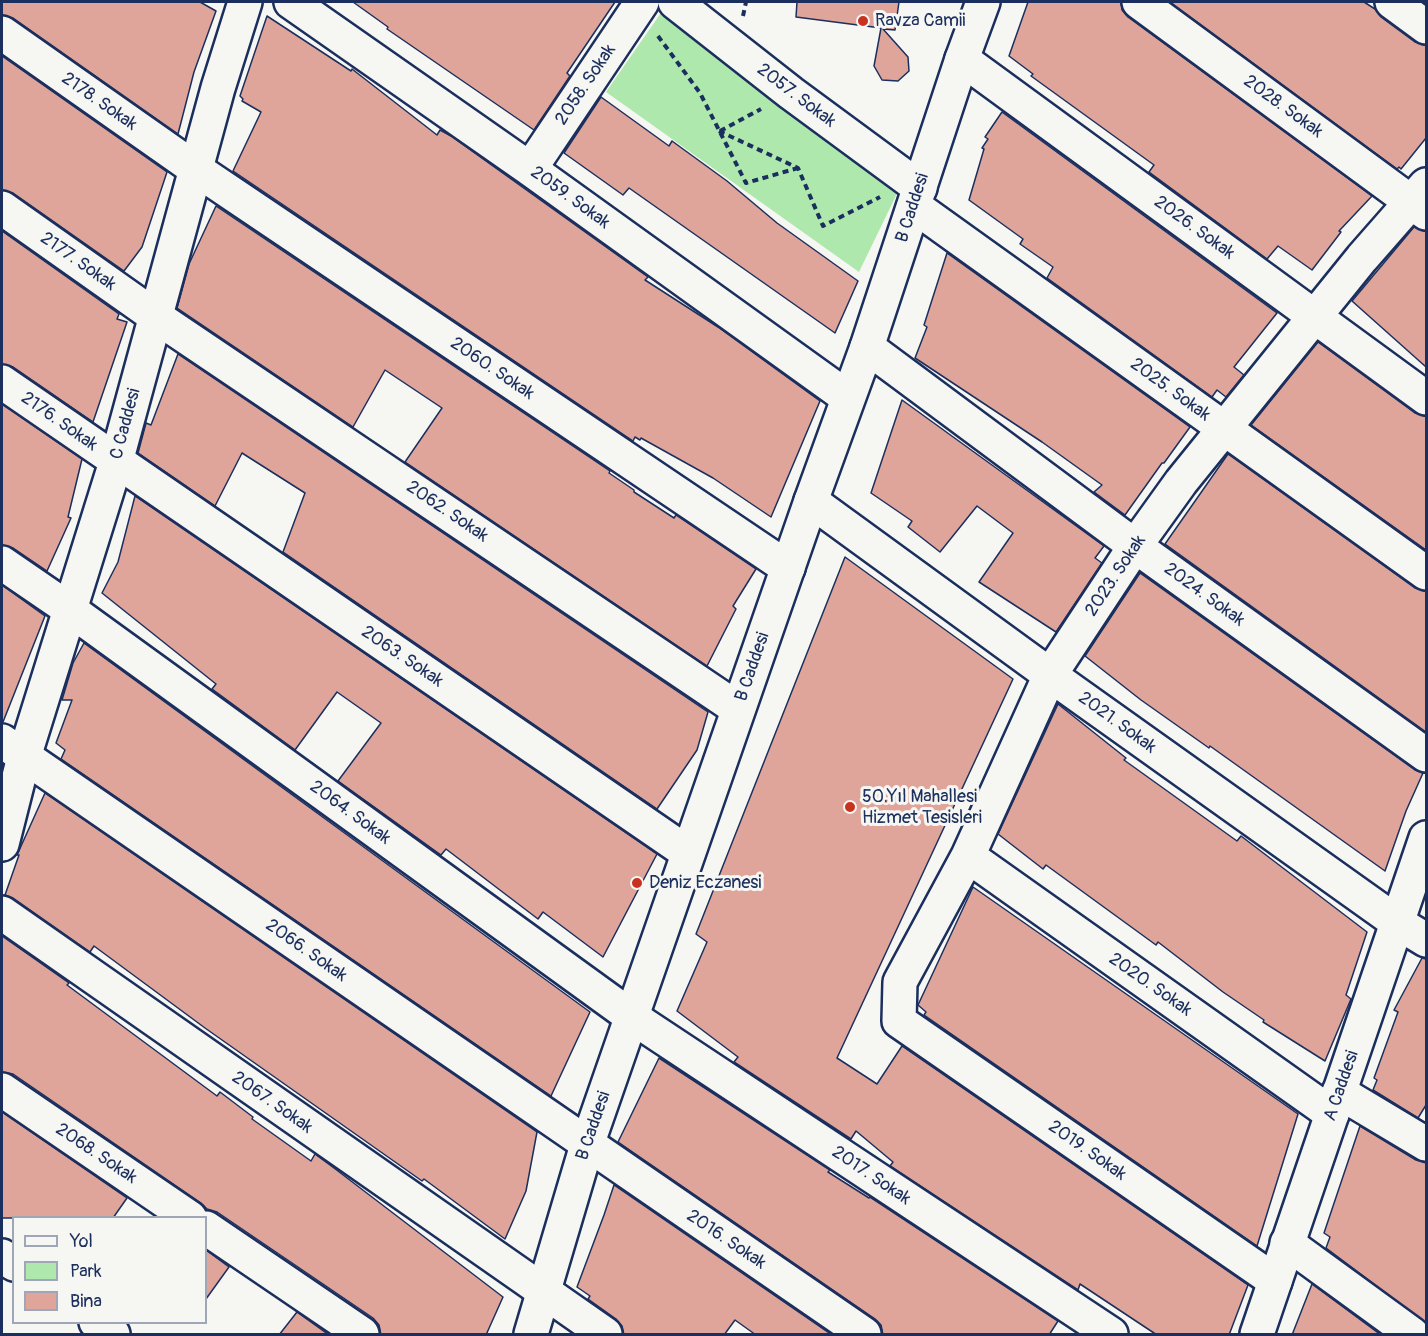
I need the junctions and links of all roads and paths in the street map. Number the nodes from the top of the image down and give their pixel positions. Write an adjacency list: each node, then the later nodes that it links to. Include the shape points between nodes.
1 (291, 2): 14 (street, 2059. Sokak)
2 (675, 2): 11 (street, 2057. Sokak)
3 (983, 2): 10 (street, B Caddesi)
4 (1139, 2): 17 (street, 2028. Sokak)
5 (1392, 2): 8 (street)
6 (238, 5): 15 (street, C Caddesi)
7 (640, 5): 12 (path, via 700,93); 14 (street, 2058. Sokak)
8 (1426, 27)
9 (2, 33): 15 (street, 2178. Sokak)
10 (962, 59): 16 (street, B Caddesi); 20 (street, 2026. Sokak)
11 (791, 93): 12 (path); 16 (street, 2057. Sokak)
12 (719, 131): 13 (path); 13 (path, via 746,183)
13 (798, 168): 16 (path, via 823,226 884,195)
14 (530, 169): 23 (street, 2059. Sokak)
15 (197, 170): 19 (street, C Caddesi); 30 (street, 2060. Sokak)
16 (917, 197): 21 (street, B Caddesi); 25 (street, 2025. Sokak)
17 (1421, 200): 20 (street, 2023. Sokak)
18 (2, 208): 19 (street, 2177. Sokak)
19 (155, 316): 26 (street, C Caddesi); 34 (street, 2062. Sokak)
20 (1315, 316): 24 (street, 2026. Sokak); 25 (street, 2023. Sokak)
21 (867, 347): 23 (street, B Caddesi); 28 (street, 2024. Sokak)
22 (2, 382): 26 (street, 2176. Sokak)
23 (847, 397): 27 (street, B Caddesi)
24 (1426, 398)
25 (1224, 428): 28 (street, 2023. Sokak); 31 (street, 2025. Sokak)
26 (116, 462): 32 (street, C Caddesi); 39 (street, 2063. Sokak)
27 (811, 501): 30 (street, B Caddesi); 33 (street, 2021. Sokak)
28 (1135, 546): 33 (street, 2023. Sokak); 36 (street, 2024. Sokak)
29 (2, 563): 32 (street, 2064. Sokak)
30 (788, 568): 34 (street, B Caddesi)
31 (1426, 573)
32 (69, 609): 35 (street, C Caddesi); 44 (street, 2064. Sokak)
33 (1050, 675): 40 (street, 2023. Sokak); 42 (street, 2021. Sokak)
34 (738, 709): 39 (street, B Caddesi)
35 (13, 749): 38 (street, C Caddesi); 49 (street, 2066. Sokak)
36 (1426, 755)
37 (1426, 838): 42 (street, A Caddesi)
38 (2, 844)
39 (688, 852): 44 (street, B Caddesi)
40 (968, 856): 45 (street, 2023. Sokak, via 900,982); 47 (street, 2020. Sokak)
41 (2, 913): 54 (street, 2067. Sokak)
42 (1398, 923): 43 (street, 2021. Sokak); 47 (street, A Caddesi)
43 (1426, 940)
44 (632, 1017): 49 (street, B Caddesi); 61 (street, 2017. Sokak)
45 (899, 1021): 53 (street, 2019. Sokak)
46 (2, 1090): 50 (street, 2068. Sokak)
47 (1336, 1103): 48 (street, 2020. Sokak); 52 (street, A Caddesi)
48 (1426, 1144)
49 (587, 1145): 54 (street, B Caddesi); 60 (street, 2016. Sokak)
50 (187, 1216)
51 (207, 1229): 57 (street)
52 (1287, 1243): 53 (street, A Caddesi); 63 (street)
53 (1275, 1281): 62 (street, A Caddesi)
54 (543, 1292): 58 (street, B Caddesi); 59 (street, 2067. Sokak)
55 (97, 1324): 56 (street)
56 (113, 1335)
57 (362, 1335)
58 (531, 1335)
59 (605, 1335)
60 (864, 1335)
61 (1111, 1335)
62 (1257, 1335)
63 (1412, 1335)

